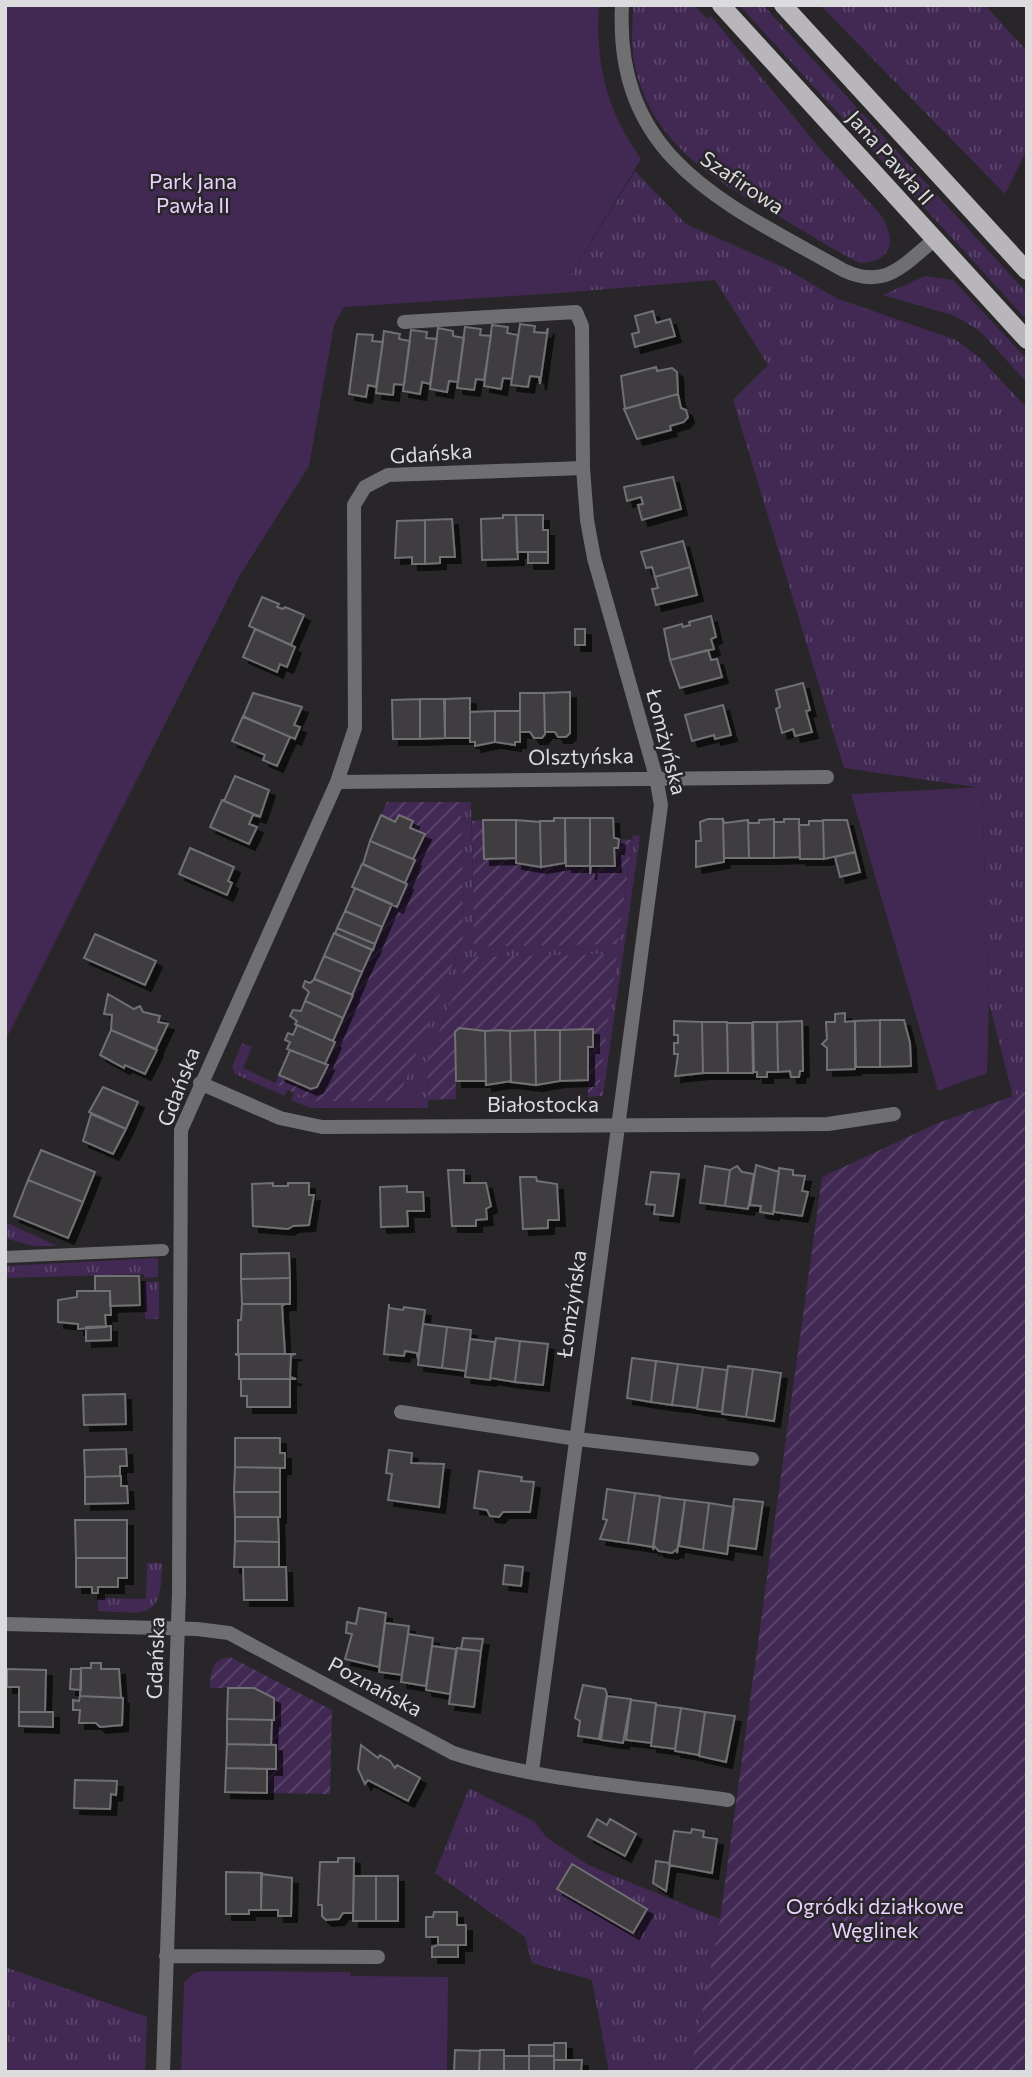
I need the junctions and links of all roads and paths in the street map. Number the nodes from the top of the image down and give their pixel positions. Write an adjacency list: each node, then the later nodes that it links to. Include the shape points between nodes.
1 (622, 5): 4 (street, Szafirowa, via 622,55 637,108 673,160 705,187 866,279 888,275)
2 (783, 5): 5 (main road, Jana Pawła II)
3 (721, 6): 4 (main road, Jana Pawła II)
4 (934, 240): 7 (main road, Jana Pawła II)
5 (1027, 271)
6 (404, 322): 8 (street, Łomżyńska, via 576,312 582,326)
7 (1027, 340)
8 (583, 468): 9 (street, Łomżyńska, via 594,558); 11 (street, Gdańska, via 388,475 365,487 354,505 355,728)
9 (656, 777): 10 (street, Olsztyńska); 11 (street, Olsztyńska); 14 (street, Łomżyńska, via 660,818)
10 (827, 777)
11 (337, 782): 12 (street, Gdańska)
12 (200, 1083): 14 (street, Białostocka, via 280,1118 322,1127); 21 (street, Gdańska, via 181,1130 179,1176)
13 (894, 1114): 14 (street, Białostocka, via 828,1124)
14 (619, 1126): 18 (street, Łomżyńska)
15 (163, 1250): 16 (lane)
16 (5, 1256)
17 (401, 1412): 18 (street)
18 (577, 1439): 19 (street); 22 (street, Łomżyńska)
19 (752, 1459)
20 (5, 1624): 21 (street, Poznańska)
21 (178, 1630): 22 (street, Poznańska, via 229,1633 453,1753); 24 (street, Gdańska)
22 (532, 1771): 23 (street, Poznańska)
23 (728, 1800)
24 (166, 1955): 25 (street); 26 (street, Gdańska)
25 (378, 1957)
26 (163, 2072)

